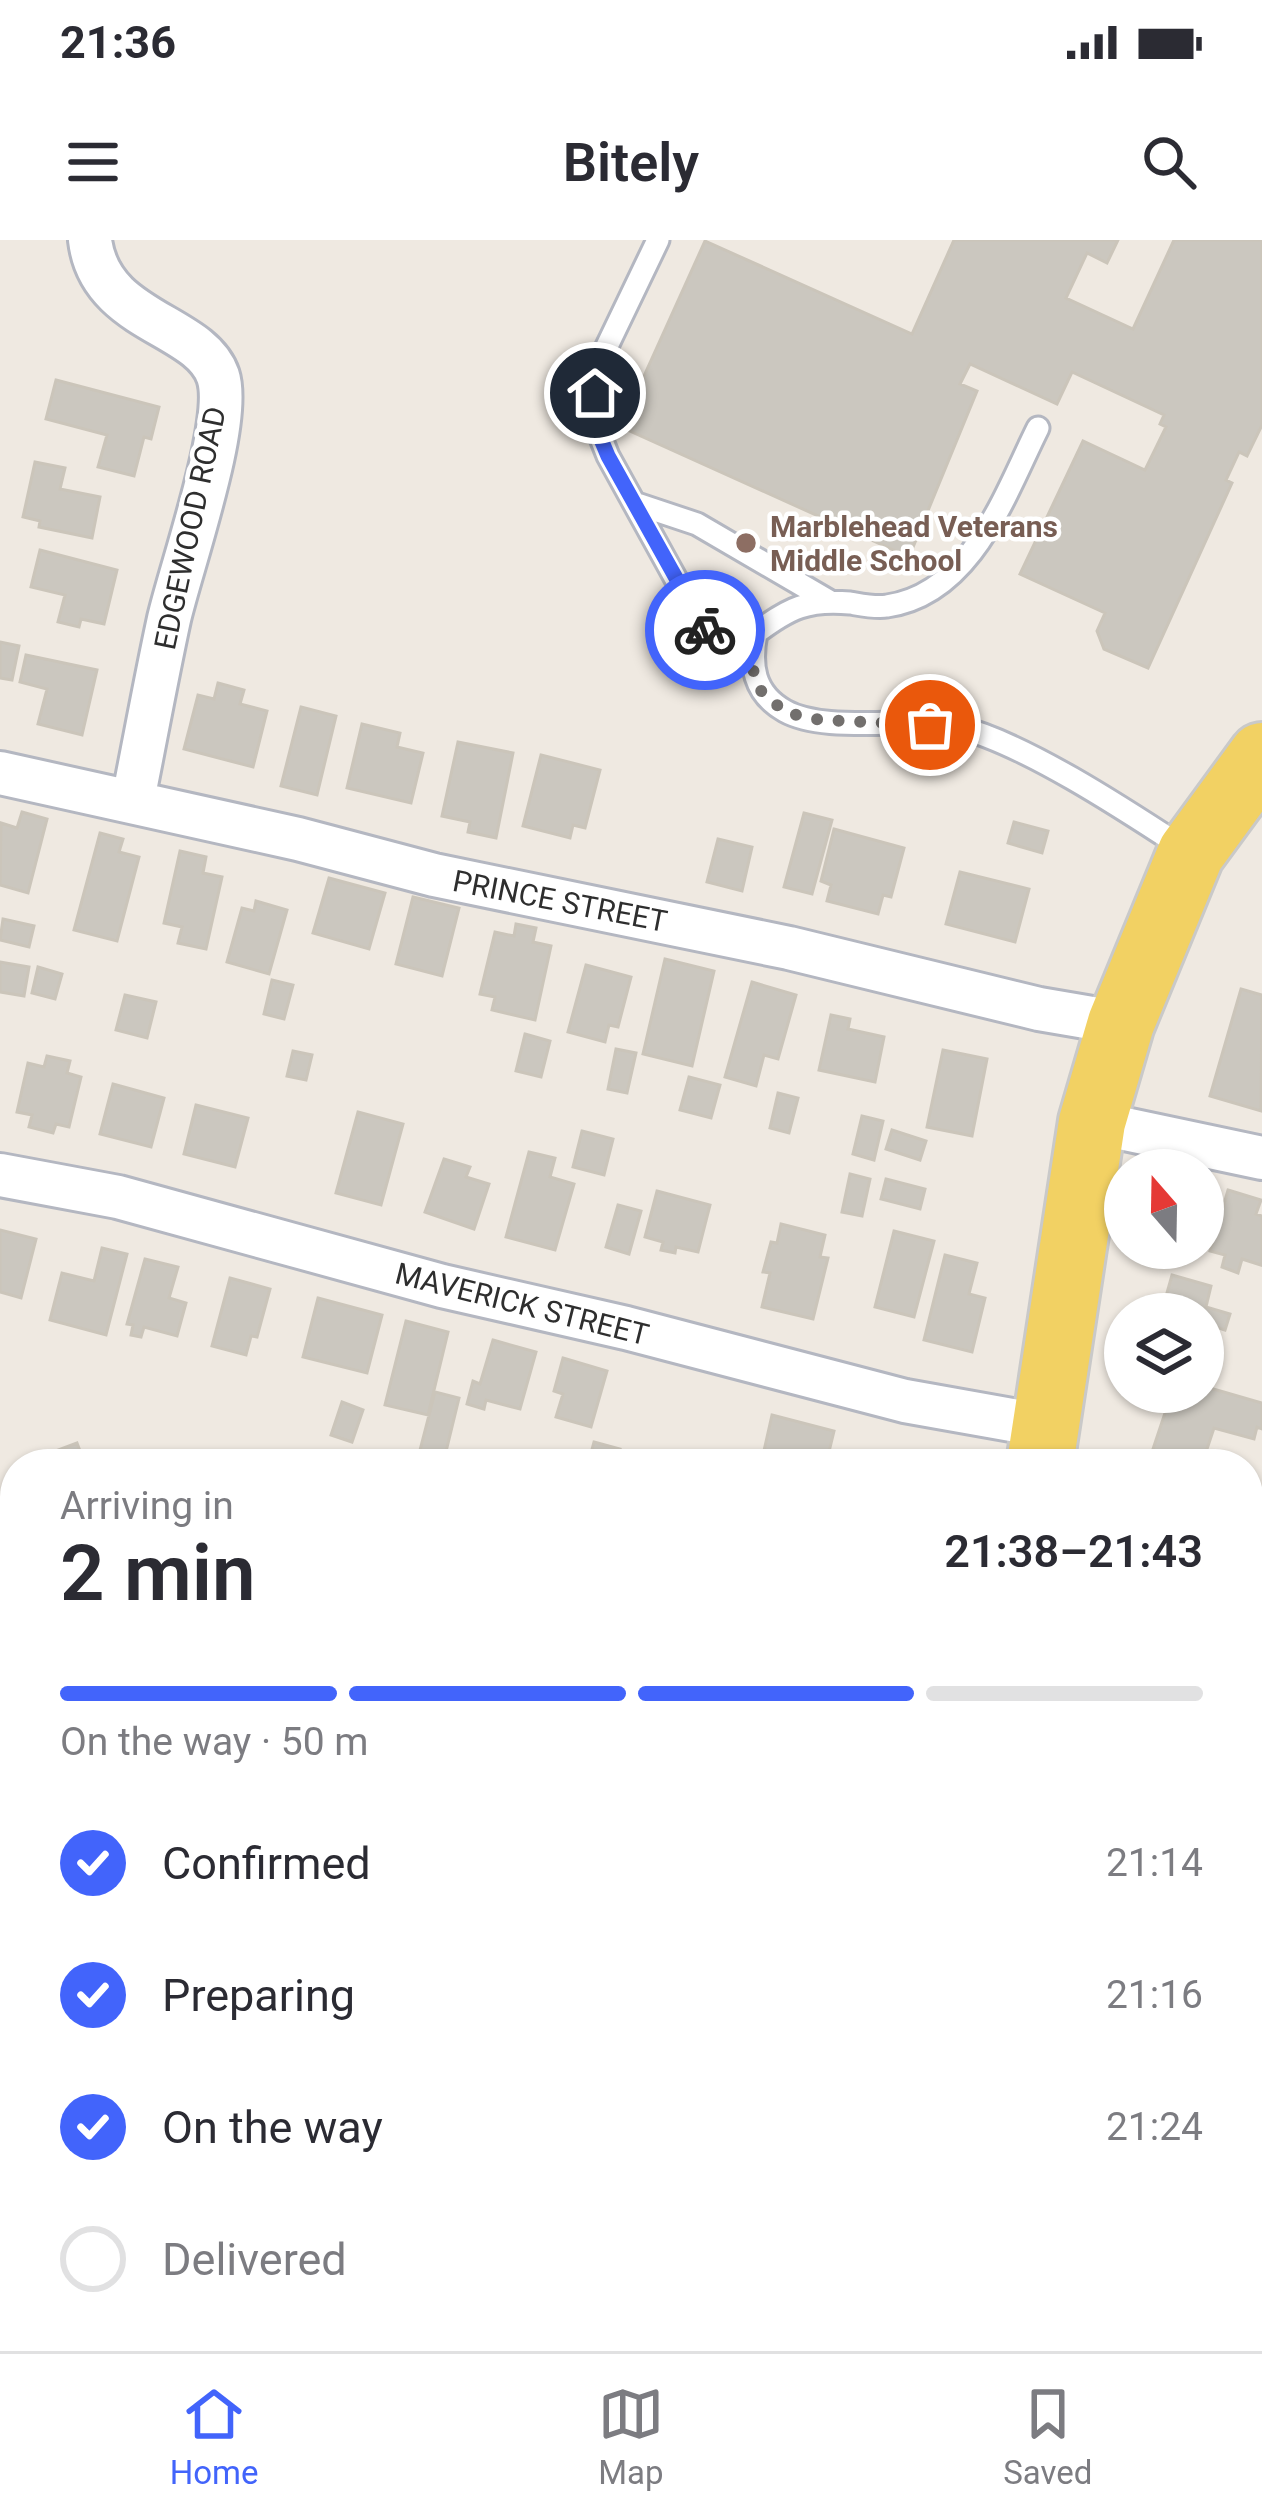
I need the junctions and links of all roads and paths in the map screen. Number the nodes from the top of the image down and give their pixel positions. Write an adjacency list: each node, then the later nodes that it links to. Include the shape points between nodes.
1 (90, 240): 9 (street, EDGEWOOD ROAD, via 102,280 196,349 217,373 220,399)
2 (658, 240): 4 (lane, via 598,367 592,418)
3 (1038, 428): 5 (lane, via 955,573 924,595 885,607)
4 (634, 503): 5 (lane, via 697,524); 6 (lane, via 704,630)
5 (829, 601): 6 (lane, via 788,608 756,632)
6 (750, 662): 10 (lane, via 762,693 787,713 957,726 1034,760)
7 (1262, 756): 10 (main road)
8 (0, 773): 9 (street, PRINCE STREET)
9 (133, 800): 11 (street, PRINCE STREET, via 434,875)
10 (1191, 853): 11 (main road)
11 (1120, 1023): 12 (main road)
12 (1092, 1122): 13 (street); 15 (main road)
13 (1262, 1158)
14 (0, 1175): 15 (street, MAVERICK STREET, via 118,1197 626,1328)
15 (1043, 1445)

